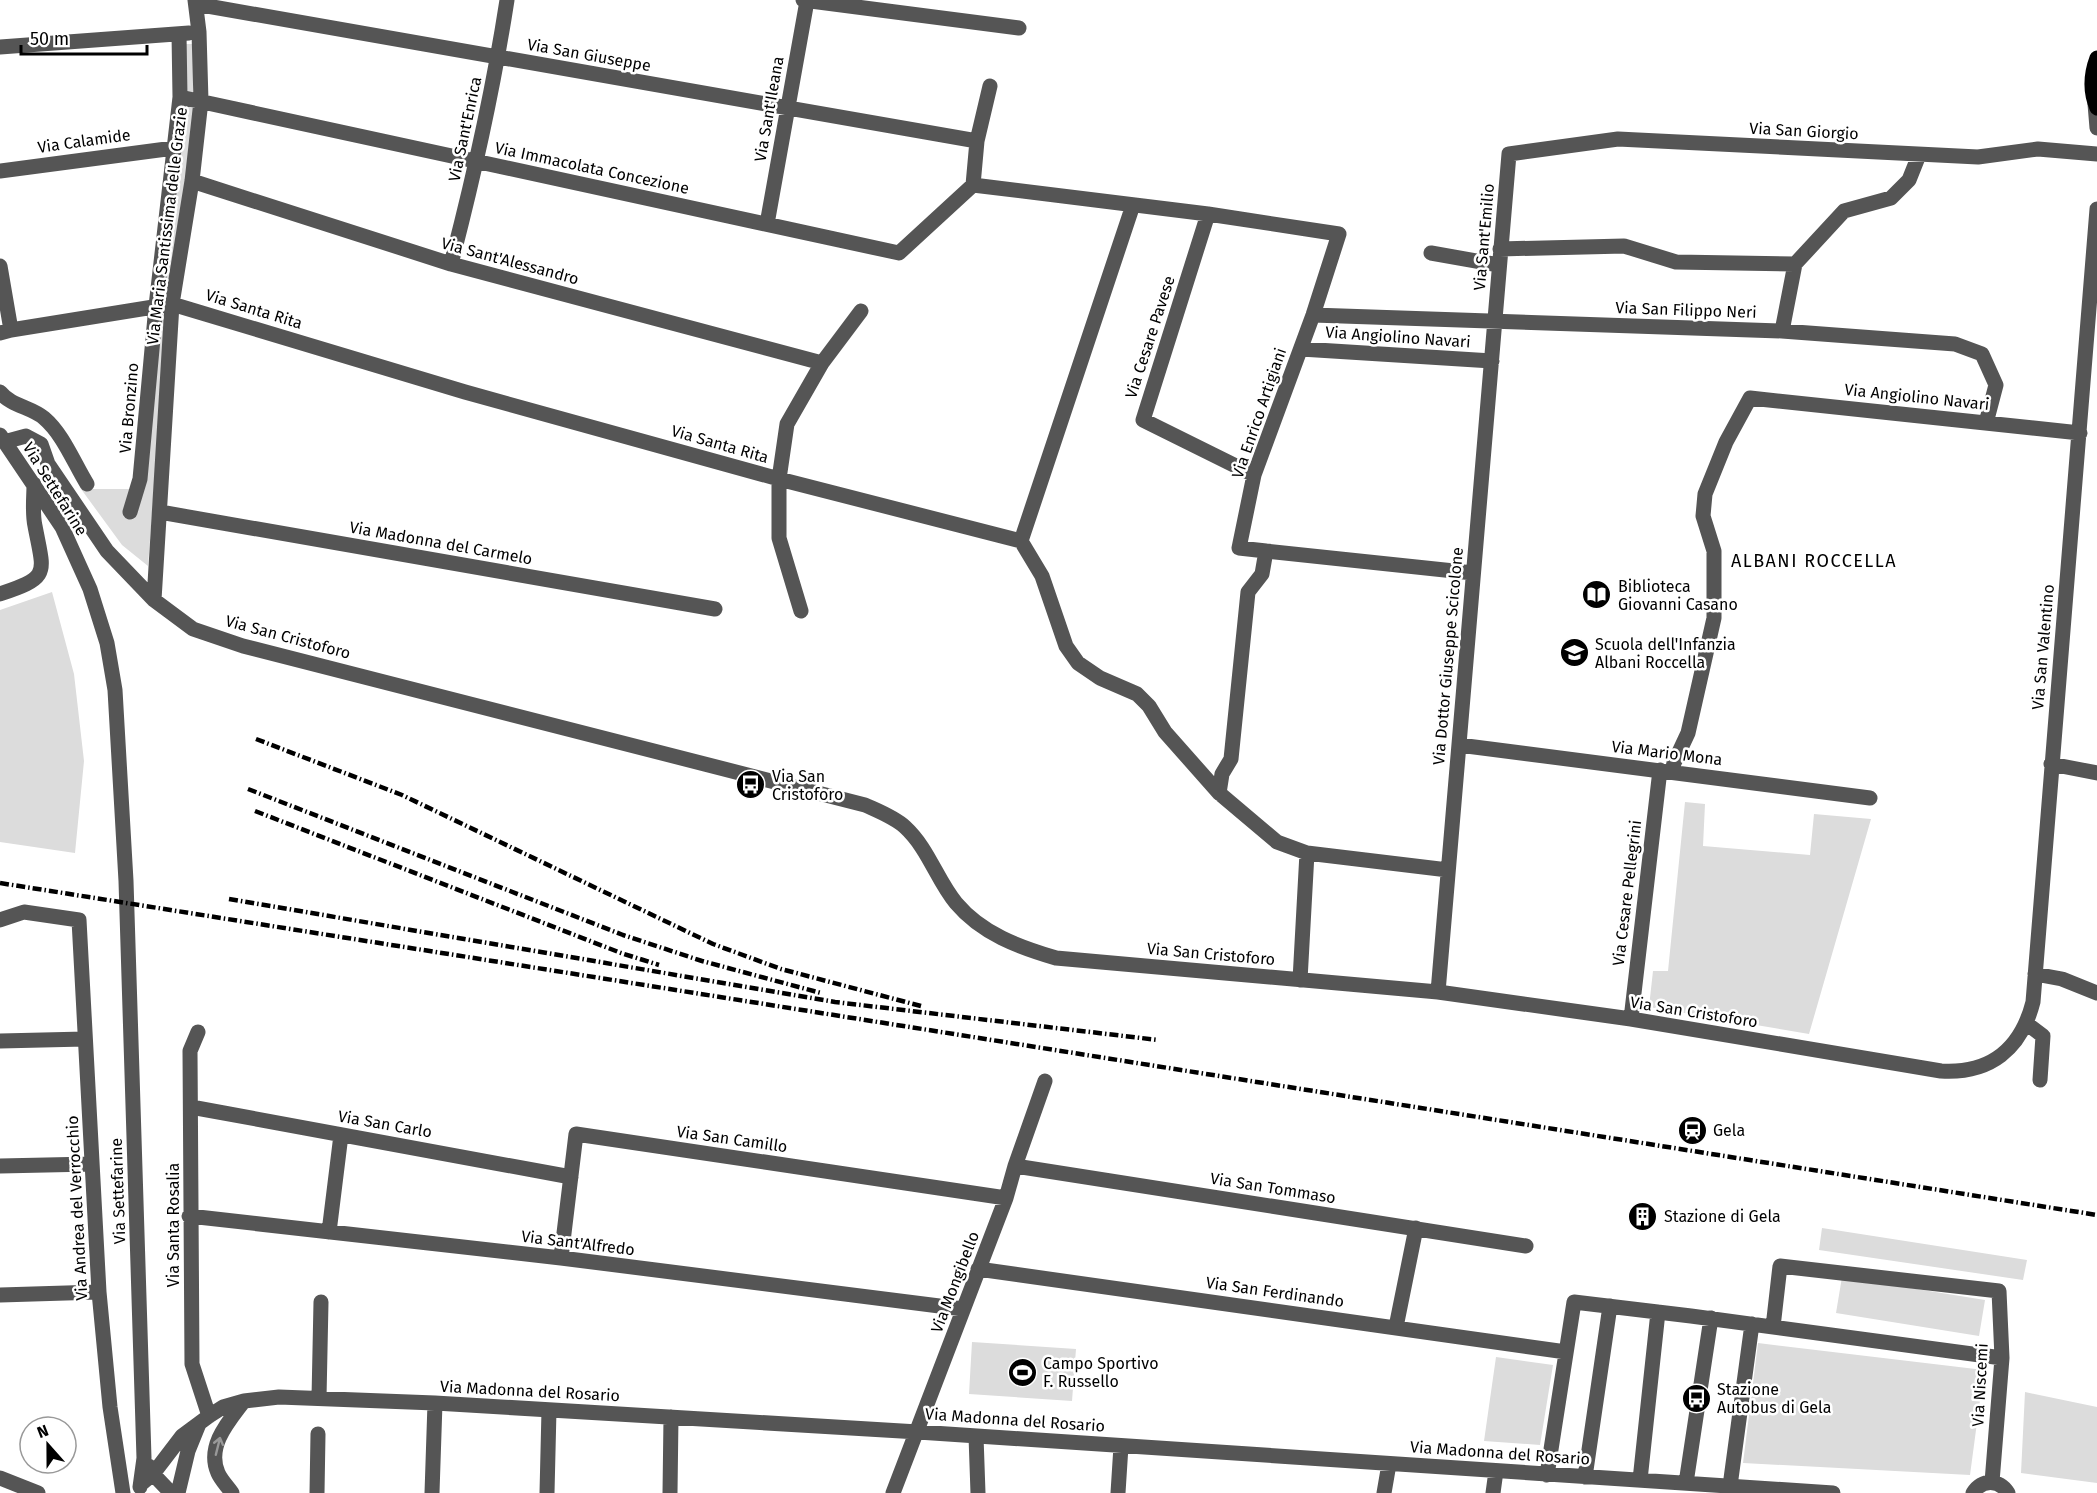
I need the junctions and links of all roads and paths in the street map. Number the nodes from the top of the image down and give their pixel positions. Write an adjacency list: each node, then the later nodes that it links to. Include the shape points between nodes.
1 (507, 0): 8 (street, Via Sant'Enrica)
2 (805, 0): 4 (street); 14 (street, Via Sant'Ileana)
3 (203, 2): 5 (street, Via Maria Santissima delle Grazie); 8 (street, Via San Giuseppe)
4 (1019, 28)
5 (199, 32): 6 (street); 12 (street, Via Maria Santissima delle Grazie)
6 (179, 34): 7 (street); 11 (street, Via Maria Santissima delle Grazie)
7 (0, 47)
8 (498, 58): 14 (street, Via San Giuseppe); 21 (street, Via Sant'Enrica)
9 (2097, 58): 13 (main road, via 2091,86)
10 (990, 86): 16 (street)
11 (180, 97): 12 (street, Via Immacolata Concezione); 17 (street, Via Maria Santissima delle Grazie)
12 (201, 101): 21 (street, Via Immacolata Concezione); 23 (street, Via Maria Santissima delle Grazie)
13 (2096, 106): 15 (street)
14 (788, 108): 16 (street, Via San Giuseppe); 28 (street, Via Sant'Ileana)
15 (2097, 128)
16 (977, 141): 24 (street)
17 (174, 148): 22 (street, Via Calamide); 35 (street, Via Maria Santissima delle Grazie)
18 (1509, 154): 20 (street, Via San Giorgio, via 1618,139); 30 (street, Via Sant'Emilio)
19 (2097, 154): 20 (street, Via San Giorgio, via 2038,148 1978,157)
20 (1919, 155): 32 (street, via 1909,180 1891,198 1844,211)
21 (478, 163): 28 (street, Via Immacolata Concezione); 31 (street, Via Sant'Enrica)
22 (0, 171)
23 (192, 181): 31 (street, Via Sant'Alessandro); 34 (street, Via Maria Santissima delle Grazie)
24 (973, 185): 25 (street); 28 (street, Via Immacolata Concezione, via 899,253)
25 (1133, 205): 27 (street); 55 (street)
26 (2097, 209): 47 (street, Via San Valentino)
27 (1208, 214): 37 (street, Via Enrico Artigiani, via 1339,234); 49 (street, Via Cesare Pavese, via 1143,420)
28 (767, 224)
29 (1431, 253): 30 (street)
30 (1500, 257): 32 (street, via 1624,246 1677,262); 38 (street, Via Sant'Emilio)
31 (452, 264): 43 (street, Via Sant'Alessandro)
32 (1795, 264): 39 (street)
33 (0, 266): 40 (street)
34 (172, 304): 35 (street); 50 (street, Via Santa Rita, via 465,392); 54 (street, Via Maria Santissima delle Grazie)
35 (156, 306): 40 (street); 53 (street, Via Bronzino, via 140,479)
36 (861, 310): 43 (street)
37 (1313, 315): 38 (street, Via San Filippo Neri); 41 (street, Via Enrico Artigiani)
38 (1495, 322): 39 (street, Via San Filippo Neri); 42 (street, Via Dottor Giuseppe Scicolone)
39 (1782, 331): 46 (street, Via San Filippo Neri, via 1955,344 1982,354 1996,385)
40 (5, 332)
41 (1301, 349): 42 (street, Via Angiolino Navari); 49 (street, Via Enrico Artigiani)
42 (1492, 361): 57 (street, Via Dottor Giuseppe Scicolone)
43 (822, 363): 50 (street, via 787,424)
44 (0, 393): 52 (street, via 6,400 42,417 56,431)
45 (1750, 398): 46 (street, Via Angiolino Navari); 64 (street, Via Cesare Pellegrini, via 1726,442 1705,494 1703,516 1714,551 1714,618 1688,733)
46 (1986, 423): 47 (street, Via Angiolino Navari)
47 (2079, 433): 63 (street, Via San Valentino)
48 (2, 438): 51 (street, Via Settefarine); 59 (street, Via San Cristoforo, via 26,436 41,444 48,464 107,551)
49 (1254, 475): 56 (street, Via Enrico Artigiani, via 1239,548)
50 (779, 479): 55 (street, Via Santa Rita); 61 (street, via 779,538)
51 (34, 484): 58 (street, via 34,524 42,570 34,581); 119 (street, Via Settefarine, via 62,527 90,589 107,643 115,690 126,881)
52 (87, 484)
53 (130, 512)
54 (160, 512): 59 (street, Via Maria Santissima delle Grazie); 60 (street, Via Madonna del Carmelo)
55 (1021, 541): 66 (street, via 1042,576 1066,646 1078,663 1100,678 1137,694)
56 (1266, 551): 57 (street); 66 (street, via 1262,574 1248,592 1232,759 1222,774)
57 (1473, 573): 62 (street, Via Dottor Giuseppe Scicolone)
58 (0, 594)
59 (154, 600): 74 (street, Via San Cristoforo, via 194,629 243,646 865,805 899,823 914,837 966,914 994,934 1030,951 1056,958)
60 (715, 609)
61 (801, 611)
62 (1459, 745): 64 (street, Via Mario Mona); 69 (street, Via Dottor Giuseppe Scicolone)
63 (2051, 764): 65 (street); 73 (street, Via San Valentino)
64 (1666, 771): 67 (street, Via Mario Mona); 77 (street, Via Cesare Pellegrini)
65 (2097, 773)
66 (1219, 792): 68 (street, via 1277,842)
67 (1870, 798)
68 (1307, 853): 69 (street); 74 (street)
69 (1448, 870): 75 (street, Via Dottor Giuseppe Scicolone)
70 (0, 908): 71 (street)
71 (24, 912): 72 (street); 80 (street, Via Andrea del Verrocchio, via 79,920)
72 (0, 920)
73 (2035, 974): 76 (street, via 2062,979); 78 (street, Via San Valentino)
74 (1300, 980): 75 (street, Via San Cristoforo)
75 (1438, 992): 77 (street, Via San Cristoforo)
76 (2097, 993)
77 (1631, 1019): 78 (street, Via San Cristoforo, via 1952,1072 1992,1062 2014,1044)
78 (2026, 1023): 82 (street, via 2043,1036)
79 (198, 1032): 84 (street, Via Santa Rosalia, via 190,1052)
80 (85, 1039): 81 (street); 86 (street, Via Andrea del Verrocchio)
81 (0, 1041)
82 (2040, 1080)
83 (1045, 1081): 88 (street, Via Mongibello)
84 (192, 1107): 85 (street, Via San Carlo); 91 (street, Via Santa Rosalia)
85 (341, 1135): 89 (street, Via San Carlo); 93 (street)
86 (92, 1164): 87 (street); 97 (street, Via Andrea del Verrocchio)
87 (0, 1166)
88 (1015, 1166): 90 (street, Via Mongibello); 92 (street, Via San Tommaso)
89 (571, 1176): 90 (street, Via San Camillo, via 576,1134); 95 (street, Via San Camillo)
90 (1006, 1198): 96 (street, Via Mongibello)
91 (189, 1216): 93 (street, Via Sant'Alfredo); 114 (street, Via Santa Rosalia, via 192,1364)
92 (1416, 1228): 94 (street, Via San Tommaso); 105 (street)
93 (329, 1232): 95 (street, Via Sant'Alfredo)
94 (1526, 1246)
95 (561, 1258): 101 (street, Via Sant'Alfredo)
96 (978, 1269): 101 (street, Via Mongibello); 105 (street, Via San Ferdinando)
97 (99, 1292): 98 (street); 134 (street, Via Andrea del Verrocchio)
98 (0, 1295)
99 (321, 1302): 109 (street)
100 (1610, 1306): 102 (street); 107 (street, via 1574,1302); 124 (street)
101 (963, 1309): 115 (street, Via Mongibello)
102 (1658, 1312): 103 (street); 126 (street)
103 (1710, 1318): 104 (street); 128 (street)
104 (1752, 1324): 106 (street); 130 (street)
105 (1396, 1327): 107 (street, Via San Ferdinando)
106 (1773, 1327): 108 (street); 108 (street, Via Niscemi, via 1780,1266 1999,1291)
107 (1566, 1352): 123 (street)
108 (2002, 1358): 127 (street, Via Niscemi)
109 (319, 1398): 110 (street, Via Madonna del Rosario); 111 (street, Via Madonna del Rosario)
110 (244, 1401): 114 (street, Via Madonna del Rosario); 137 (street, one-way to 110, via 218,1473 215,1458 218,1439)
111 (435, 1403): 112 (street, Via Madonna del Rosario); 139 (street)
112 (549, 1410): 113 (street, Via Madonna del Rosario); 140 (street)
113 (671, 1417): 115 (street, Via Madonna del Rosario); 141 (street)
114 (204, 1419): 122 (street, Via Madonna del Rosario, via 182,1436); 136 (street, via 188,1451)
115 (918, 1432): 117 (street, Via Madonna del Rosario); 142 (street, Via Mongibello)
116 (318, 1434): 138 (street)
117 (975, 1436): 118 (street, Via Madonna del Rosario); 143 (street)
118 (1121, 1446): 120 (street, Via Madonna del Rosario); 144 (street)
119 (144, 1458): 122 (street); 132 (street, Via Settefarine)
120 (1389, 1464): 121 (street, Via Madonna del Rosario); 145 (street)
121 (1496, 1471): 123 (street, Via Madonna del Rosario); 146 (street)
122 (153, 1474): 132 (street, Via Madonna del Rosario); 135 (street)
123 (1547, 1474): 124 (street, Via Madonna del Rosario)
124 (1585, 1477): 129 (street, Via Madonna del Rosario)
125 (0, 1478): 131 (street)
126 (1640, 1480): 128 (street, Via Madonna del Rosario); 129 (street, Via Madonna del Rosario)
127 (1992, 1482): 148 (street, via 1983,1483); 149 (street)
128 (1686, 1483): 130 (street, Via Madonna del Rosario)
129 (1602, 1485)
130 (1719, 1488): 147 (street, Via Madonna del Rosario)
131 (19, 1489): 133 (street)
132 (144, 1490): 135 (street)
133 (40, 1493)
134 (123, 1493)
135 (170, 1493)
136 (178, 1493)
137 (232, 1493)
138 (317, 1493)
139 (432, 1493)
140 (547, 1493)
141 (670, 1493)
142 (893, 1493)
143 (978, 1493)
144 (1118, 1493)
145 (1384, 1493)
146 (1493, 1493)
147 (1833, 1493)
148 (1973, 1493)
149 (2008, 1493)

